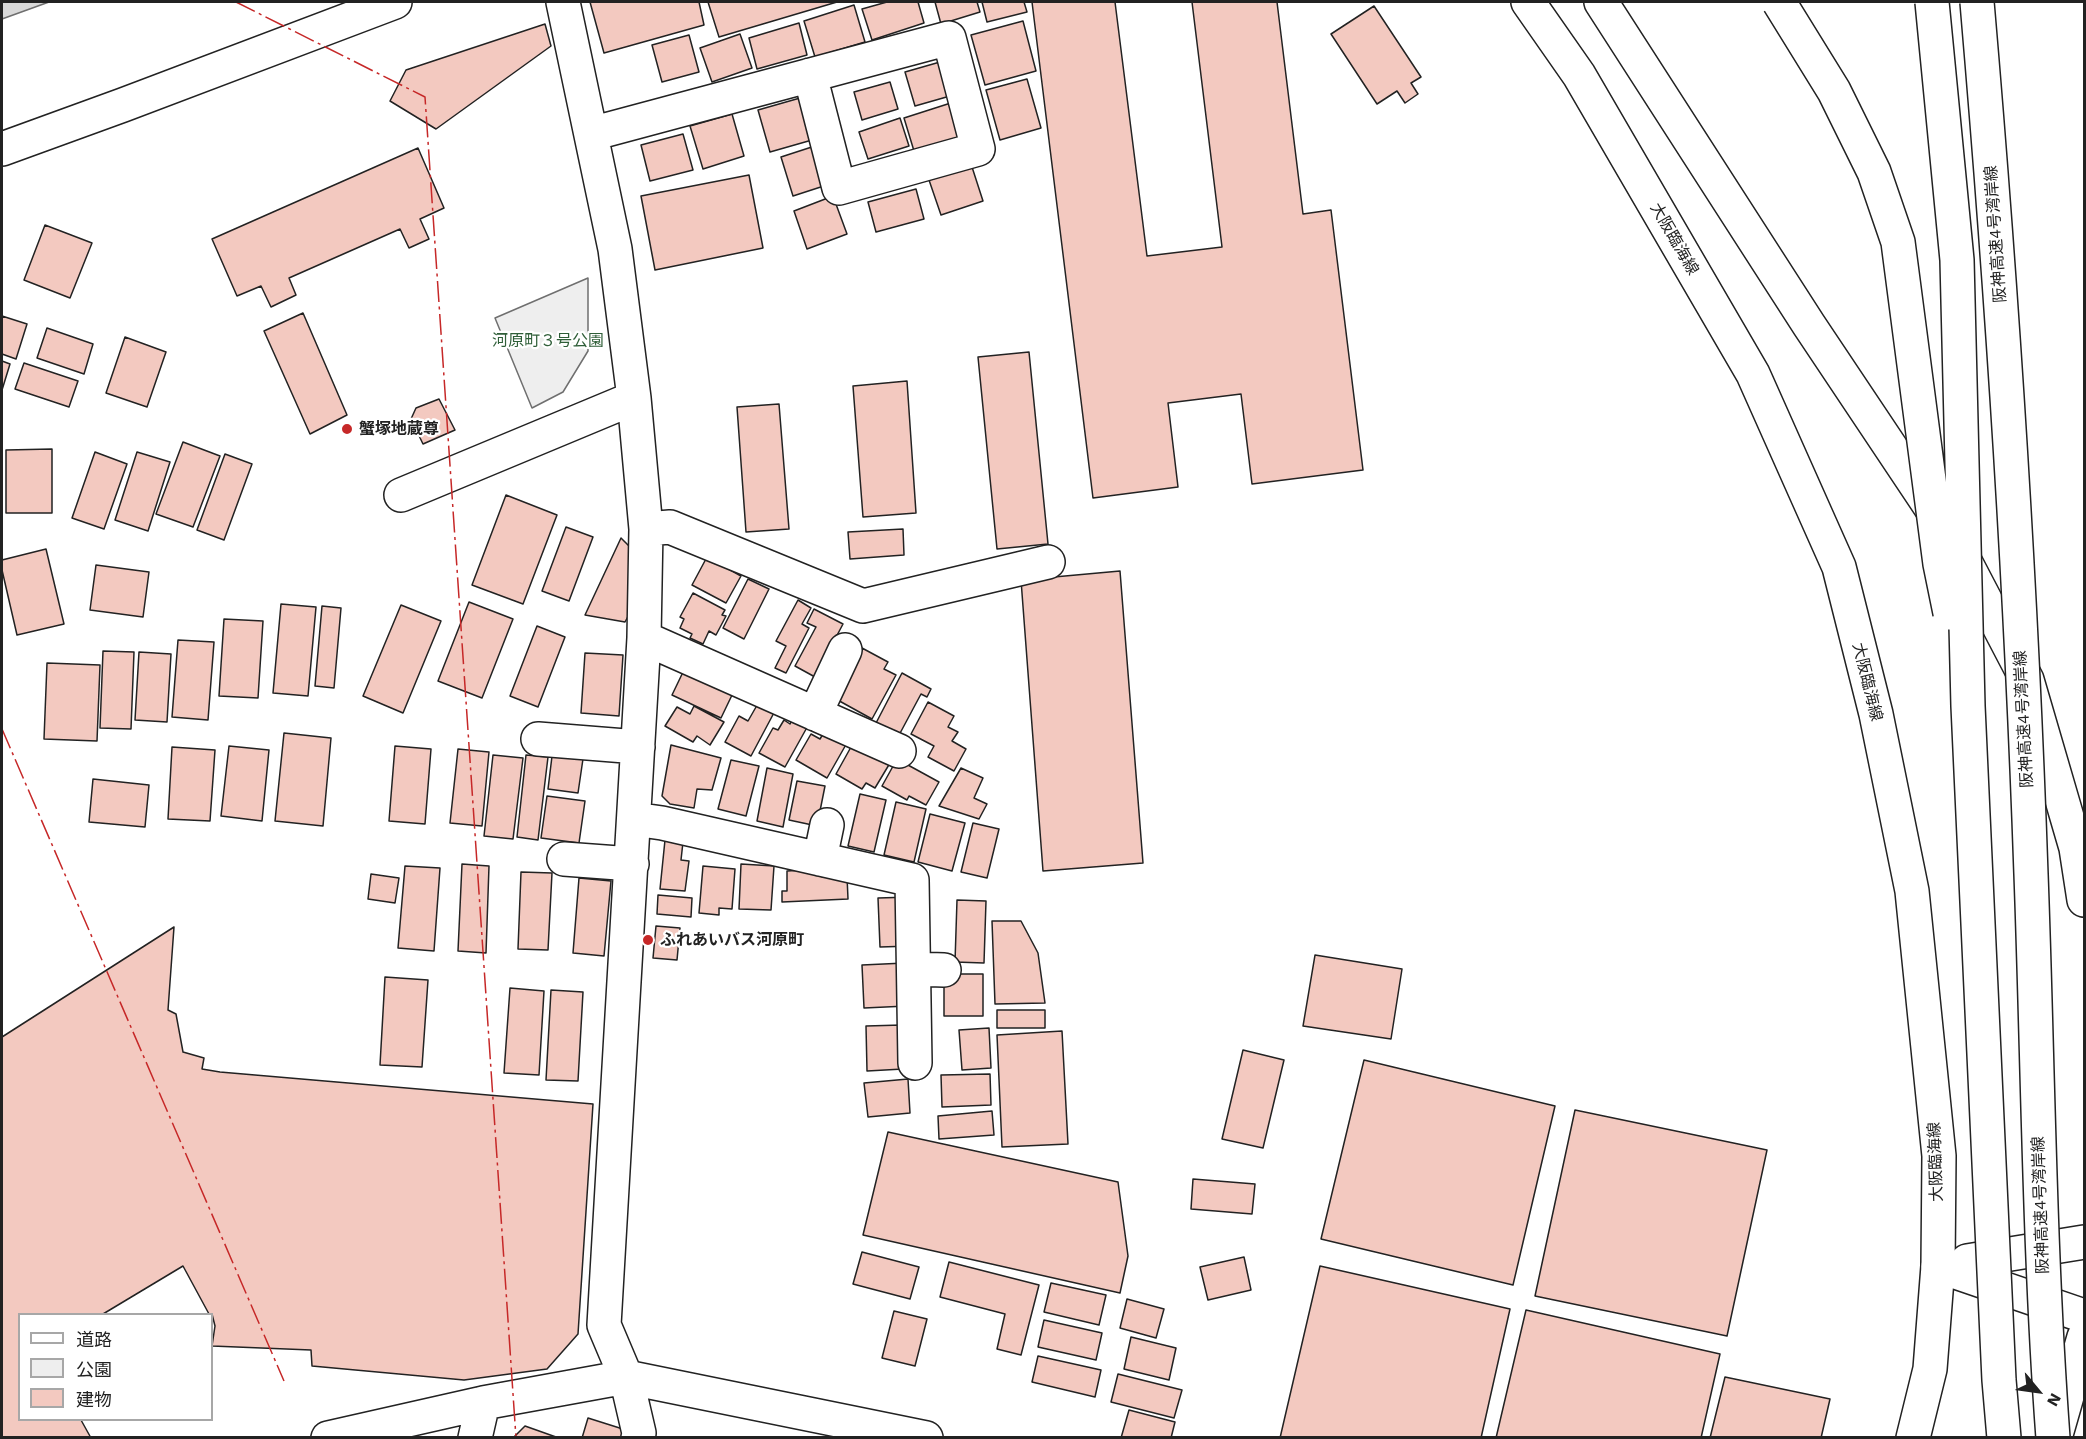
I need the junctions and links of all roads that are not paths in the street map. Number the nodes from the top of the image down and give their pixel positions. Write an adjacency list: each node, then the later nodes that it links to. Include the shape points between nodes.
1 (395, 2): 10 (main road)
2 (563, 2): 9 (main road)
3 (1528, 2): 30 (main road, 大阪臨海線, via 1579,75 1753,374 1839,567 1912,891 1939,1156)
4 (1601, 2): 27 (main road, via 1809,325 1959,548 2027,680 2076,848)
5 (1779, 2): 17 (main road, bridge, via 1834,91 1874,172 1898,242 1940,564)
6 (1932, 2): 17 (main road, bridge, via 1957,260)
7 (1977, 2): 41 (main road, 阪神高速4号湾岸線, bridge, via 1999,254 2017,567 2040,1185)
8 (810, 75): 8 (main road, via 949,38 978,149 838,188); 9 (main road)
9 (591, 134): 11 (main road, via 615,249)
10 (2, 149)
11 (634, 398): 12 (main road); 13 (main road)
12 (401, 495)
13 (646, 529): 14 (main road, via 670,527 864,606); 15 (main road)
14 (1048, 562)
15 (644, 639): 18 (main road); 20 (main road)
16 (845, 650): 18 (main road)
17 (1968, 706): 40 (main road, bridge)
18 (815, 714): 21 (main road)
19 (538, 739): 20 (main road)
20 (638, 747): 22 (main road)
21 (899, 751)
22 (634, 819): 25 (main road); 26 (main road)
23 (827, 825): 25 (main road)
24 (564, 859): 26 (main road)
25 (820, 860): 28 (main road, via 912,880 929,970)
26 (632, 864): 33 (main road, via 604,1325)
27 (2085, 900)
28 (915, 1063)
29 (2085, 1242): 30 (main road)
30 (1938, 1266): 31 (main road); 39 (main road, 大阪臨海線, via 1930,1369)
31 (2085, 1316)
32 (2085, 1337): 41 (main road)
33 (626, 1377): 34 (main road); 37 (main road); 38 (main road)
34 (483, 1403): 35 (main road); 36 (main road)
35 (328, 1437)
36 (475, 1437)
37 (638, 1437)
38 (926, 1437)
39 (1913, 1437)
40 (2004, 1437)
41 (2054, 1437)

